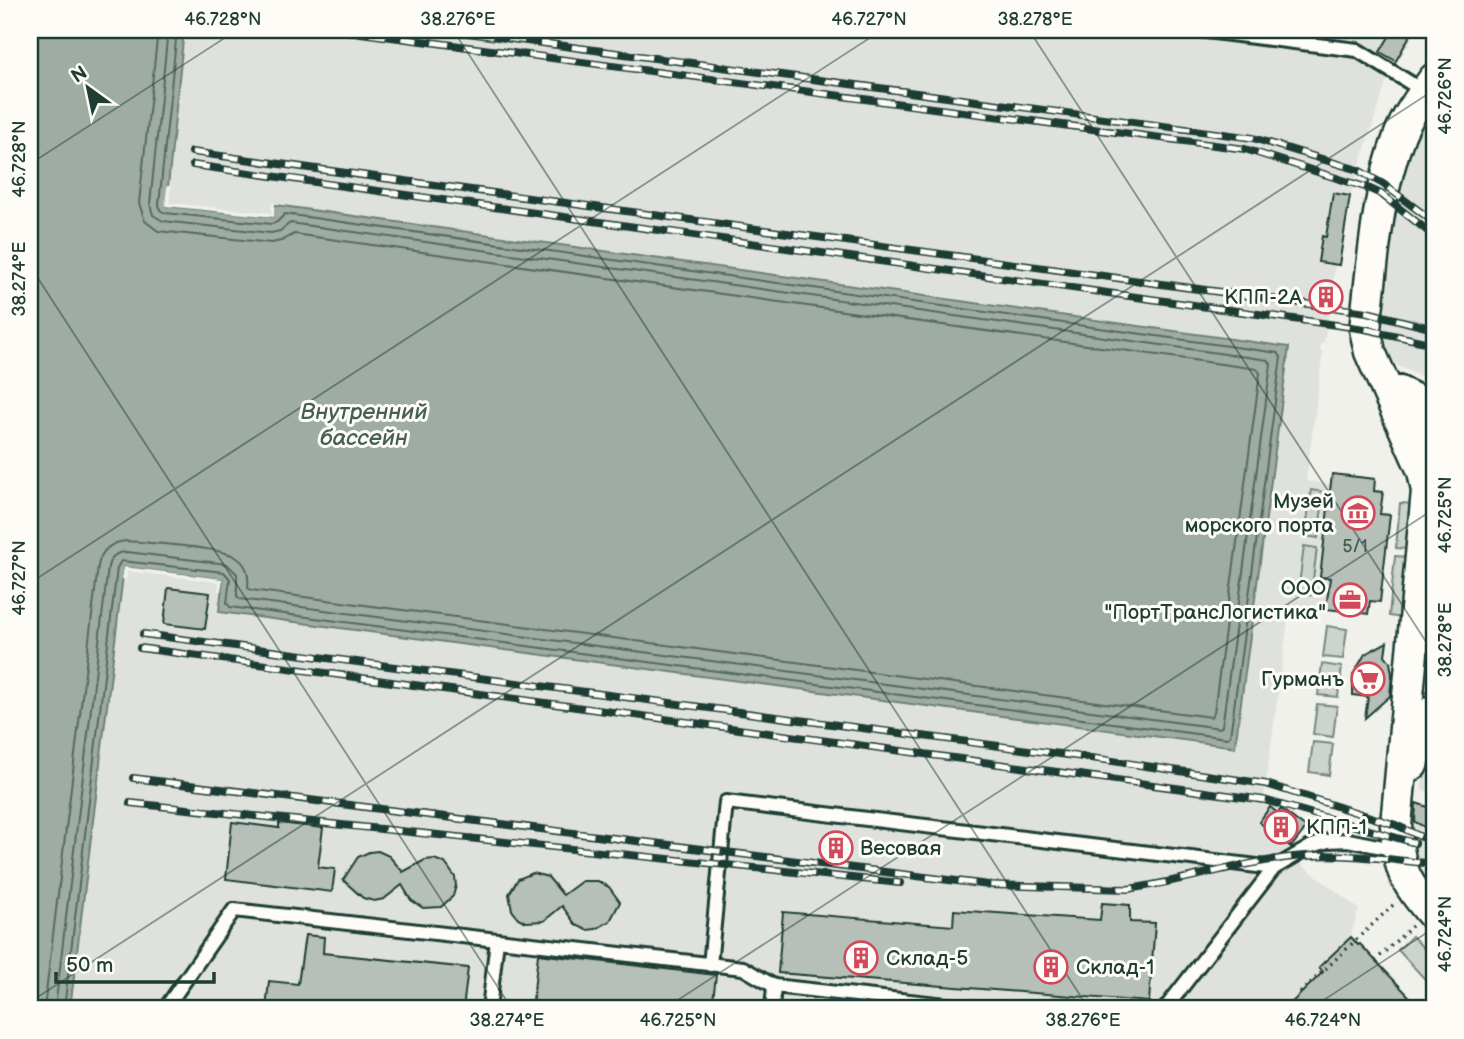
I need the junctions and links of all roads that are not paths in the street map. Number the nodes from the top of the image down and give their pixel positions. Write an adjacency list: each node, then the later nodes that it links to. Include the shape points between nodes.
1 (1198, 30): 2 (lane, via 1357,50)
2 (1429, 86): 3 (street, via 1401,132 1381,194 1365,329)
3 (1379, 373): 4 (lane); 5 (street); 7 (street, via 1423,471 1427,499)
4 (1434, 399)
5 (1434, 433)
6 (1434, 710): 7 (street)
7 (1399, 798): 8 (street)
8 (1397, 850): 9 (lane, via 1328,841); 10 (street, via 1405,879)
9 (1274, 867): 12 (lane, via 726,802); 18 (lane)
10 (1427, 918)
11 (497, 940): 12 (lane); 14 (lane, via 234,910); 15 (lane)
12 (710, 965): 13 (lane, via 743,968)
13 (774, 986): 16 (lane); 17 (lane)
14 (165, 1009)
15 (489, 1009)
16 (772, 1009)
17 (982, 1009)
18 (1165, 1009)

